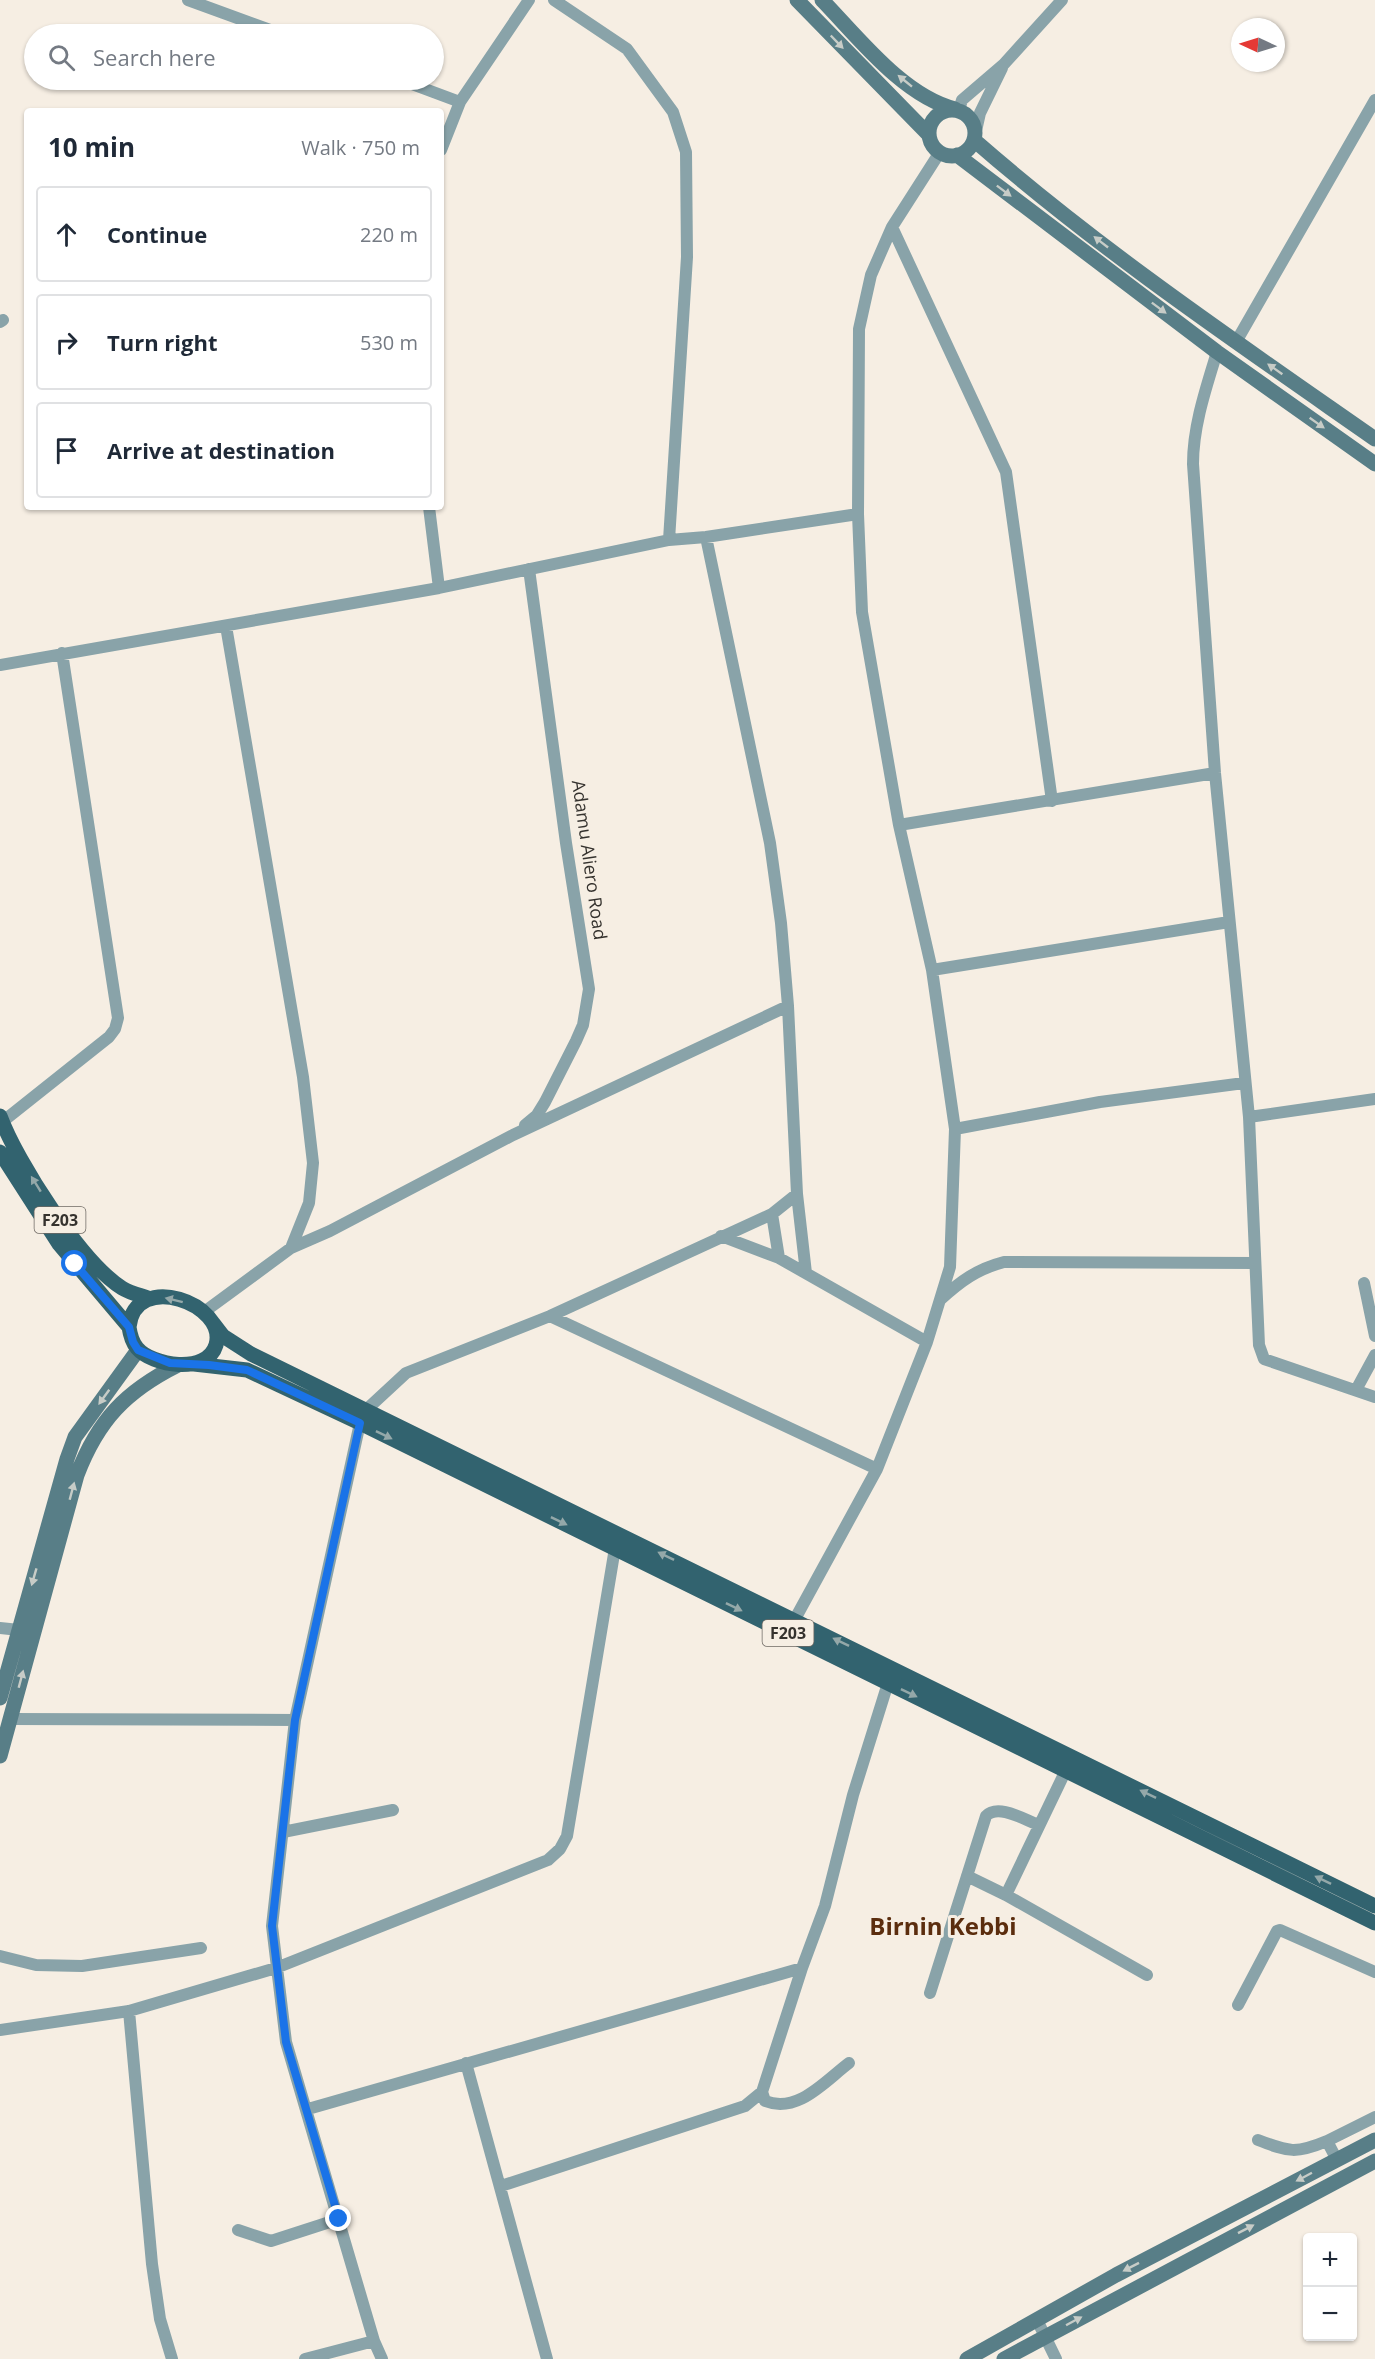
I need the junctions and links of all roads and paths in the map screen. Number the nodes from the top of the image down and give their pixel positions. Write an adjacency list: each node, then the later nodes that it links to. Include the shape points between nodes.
1 (188, 0): 7 (street)
2 (530, 0): 11 (street)
3 (554, 0): 26 (street, via 627,49 672,112 686,152 687,257)
4 (796, 0): 13 (main road, one-way to 13)
5 (822, 0): 12 (main road, one-way to 5, via 927,99 895,73)
6 (1062, 0): 8 (street)
7 (254, 24)
8 (1004, 64): 12 (street, via 962,100); 14 (street, via 980,113)
9 (428, 90): 11 (street)
10 (1375, 100): 19 (street)
11 (460, 102): 15 (street)
12 (957, 110): 13 (main road, via 937,115 930,124); 14 (main road, via 973,122)
13 (929, 135): 16 (main road)
14 (975, 135): 17 (main road, via 965,153); 19 (main road, one-way to 14, via 1010,172)
15 (444, 142)
16 (940, 152): 17 (main road); 18 (street)
17 (957, 155): 20 (main road, one-way to 20)
18 (892, 227): 24 (street, via 871,275 858,329); 33 (street, via 1006,472)
19 (1236, 342): 21 (main road, one-way to 19)
20 (1217, 352): 22 (main road, one-way to 22); 32 (street, via 1203,399 1193,456)
21 (1375, 439)
22 (1375, 464)
23 (429, 510): 28 (street)
24 (858, 514): 25 (street); 34 (street, via 862,612)
25 (706, 537): 26 (street); 37 (street, via 770,843)
26 (669, 540): 27 (street)
27 (530, 569): 28 (street); 43 (street, Adamu Aliero Road, via 589,989 583,1025 553,1086 537,1115)
28 (439, 588): 29 (street)
29 (226, 626): 30 (street); 48 (street, via 303,1077 313,1162 309,1203)
30 (62, 653): 31 (street); 41 (street, via 118,1018 109,1037)
31 (0, 665)
32 (1215, 773): 33 (street); 35 (street)
33 (1052, 801): 34 (street)
34 (898, 825): 36 (street)
35 (1229, 922): 36 (street); 38 (street)
36 (932, 970): 42 (street)
37 (788, 1006): 43 (street); 45 (street)
38 (1244, 1083): 40 (street); 42 (street, via 1100,1102)
39 (1375, 1100): 40 (street)
40 (1249, 1117): 50 (street)
41 (1, 1119): 53 (main road, F203, one-way to 41, via 115,1283 77,1243 27,1169)
42 (955, 1129): 54 (street, via 950,1267)
43 (513, 1135): 48 (street)
44 (0, 1152): 57 (main road, F203, via 59,1244)
45 (797, 1194): 46 (street); 51 (street)
46 (772, 1214): 47 (street); 49 (street)
47 (721, 1236): 49 (street); 55 (street)
48 (291, 1248): 56 (street)
49 (779, 1258): 51 (street)
50 (1255, 1263): 54 (street, via 1004,1262 964,1278); 63 (street, via 1259,1345 1264,1359)
51 (806, 1273): 59 (street)
52 (1364, 1283): 58 (street)
53 (148, 1298): 56 (main road, one-way to 53, via 181,1301); 57 (main road, via 135,1308)
54 (941, 1299): 59 (street)
55 (550, 1316): 65 (street, via 406,1373); 66 (street)
56 (208, 1317): 62 (main road, via 217,1337 216,1345 207,1358); 65 (main road, F203, via 223,1336 251,1354)
57 (129, 1327): 60 (main road)
58 (1375, 1336)
59 (927, 1342): 66 (street)
60 (138, 1350): 62 (main road, via 157,1359); 70 (main road, one-way to 70, via 75,1437)
61 (1375, 1355): 63 (street)
62 (186, 1364): 65 (main road, F203, via 247,1370); 73 (main road, one-way to 62, via 86,1452 96,1433 138,1387)
63 (1356, 1390): 64 (street)
64 (1375, 1397)
65 (363, 1416): 67 (main road, F203, one-way to 67); 68 (main road, F203, one-way to 65); 74 (street)
66 (877, 1469): 68 (street)
67 (615, 1548): 71 (main road, F203, one-way to 71); 86 (street, via 567,1836 560,1849 548,1860)
68 (795, 1620): 82 (main road, F203, one-way to 68)
69 (0, 1628): 70 (street)
70 (19, 1630): 72 (main road)
71 (888, 1683): 76 (main road, F203, one-way to 76); 87 (street, via 853,1795 825,1906)
72 (0, 1698)
73 (10, 1719): 74 (street); 75 (main road)
74 (295, 1720): 79 (street)
75 (0, 1756)
76 (1066, 1770): 78 (street); 83 (main road, F203)
77 (393, 1810): 79 (street)
78 (1039, 1825): 80 (street, via 998,1810 990,1812); 81 (street)
79 (283, 1832): 86 (street, via 272,1926)
80 (967, 1876): 81 (street); 90 (street)
81 (1006, 1895): 89 (street)
82 (1375, 1906)
83 (1375, 1923)
84 (201, 1948): 85 (street, via 82,1966 36,1965)
85 (0, 1956)
86 (276, 1968): 92 (street); 97 (street, via 286,2042)
87 (802, 1968): 94 (street); 96 (street)
88 (1375, 1972): 91 (street, via 1280,1930)
89 (1147, 1975)
90 (930, 1993)
91 (1238, 2005)
92 (129, 2011): 93 (street); 111 (street, via 152,2264 160,2319)
93 (0, 2030)
94 (466, 2063): 97 (street); 105 (street)
95 (849, 2063): 96 (street, via 801,2100 774,2104 765,2101)
96 (762, 2092): 105 (street, via 745,2106)
97 (308, 2109): 106 (street)
98 (1375, 2117): 101 (street)
99 (1258, 2140): 101 (street, via 1286,2151 1306,2150)
100 (1375, 2140): 102 (main road)
101 (1328, 2141): 102 (street)
102 (1337, 2160): 104 (main road); 108 (main road, one-way to 108)
103 (1375, 2161): 104 (main road)
104 (1345, 2177): 109 (main road, one-way to 104)
105 (501, 2186): 114 (street)
106 (339, 2219): 107 (street, via 271,2241); 110 (street)
107 (238, 2230)
108 (1037, 2320): 109 (street); 115 (main road)
109 (1045, 2337): 116 (main road); 117 (street)
110 (374, 2341): 112 (street); 113 (street)
111 (172, 2359)
112 (305, 2359)
113 (382, 2359)
114 (547, 2359)
115 (967, 2359)
116 (1004, 2359)
117 (1056, 2359)

